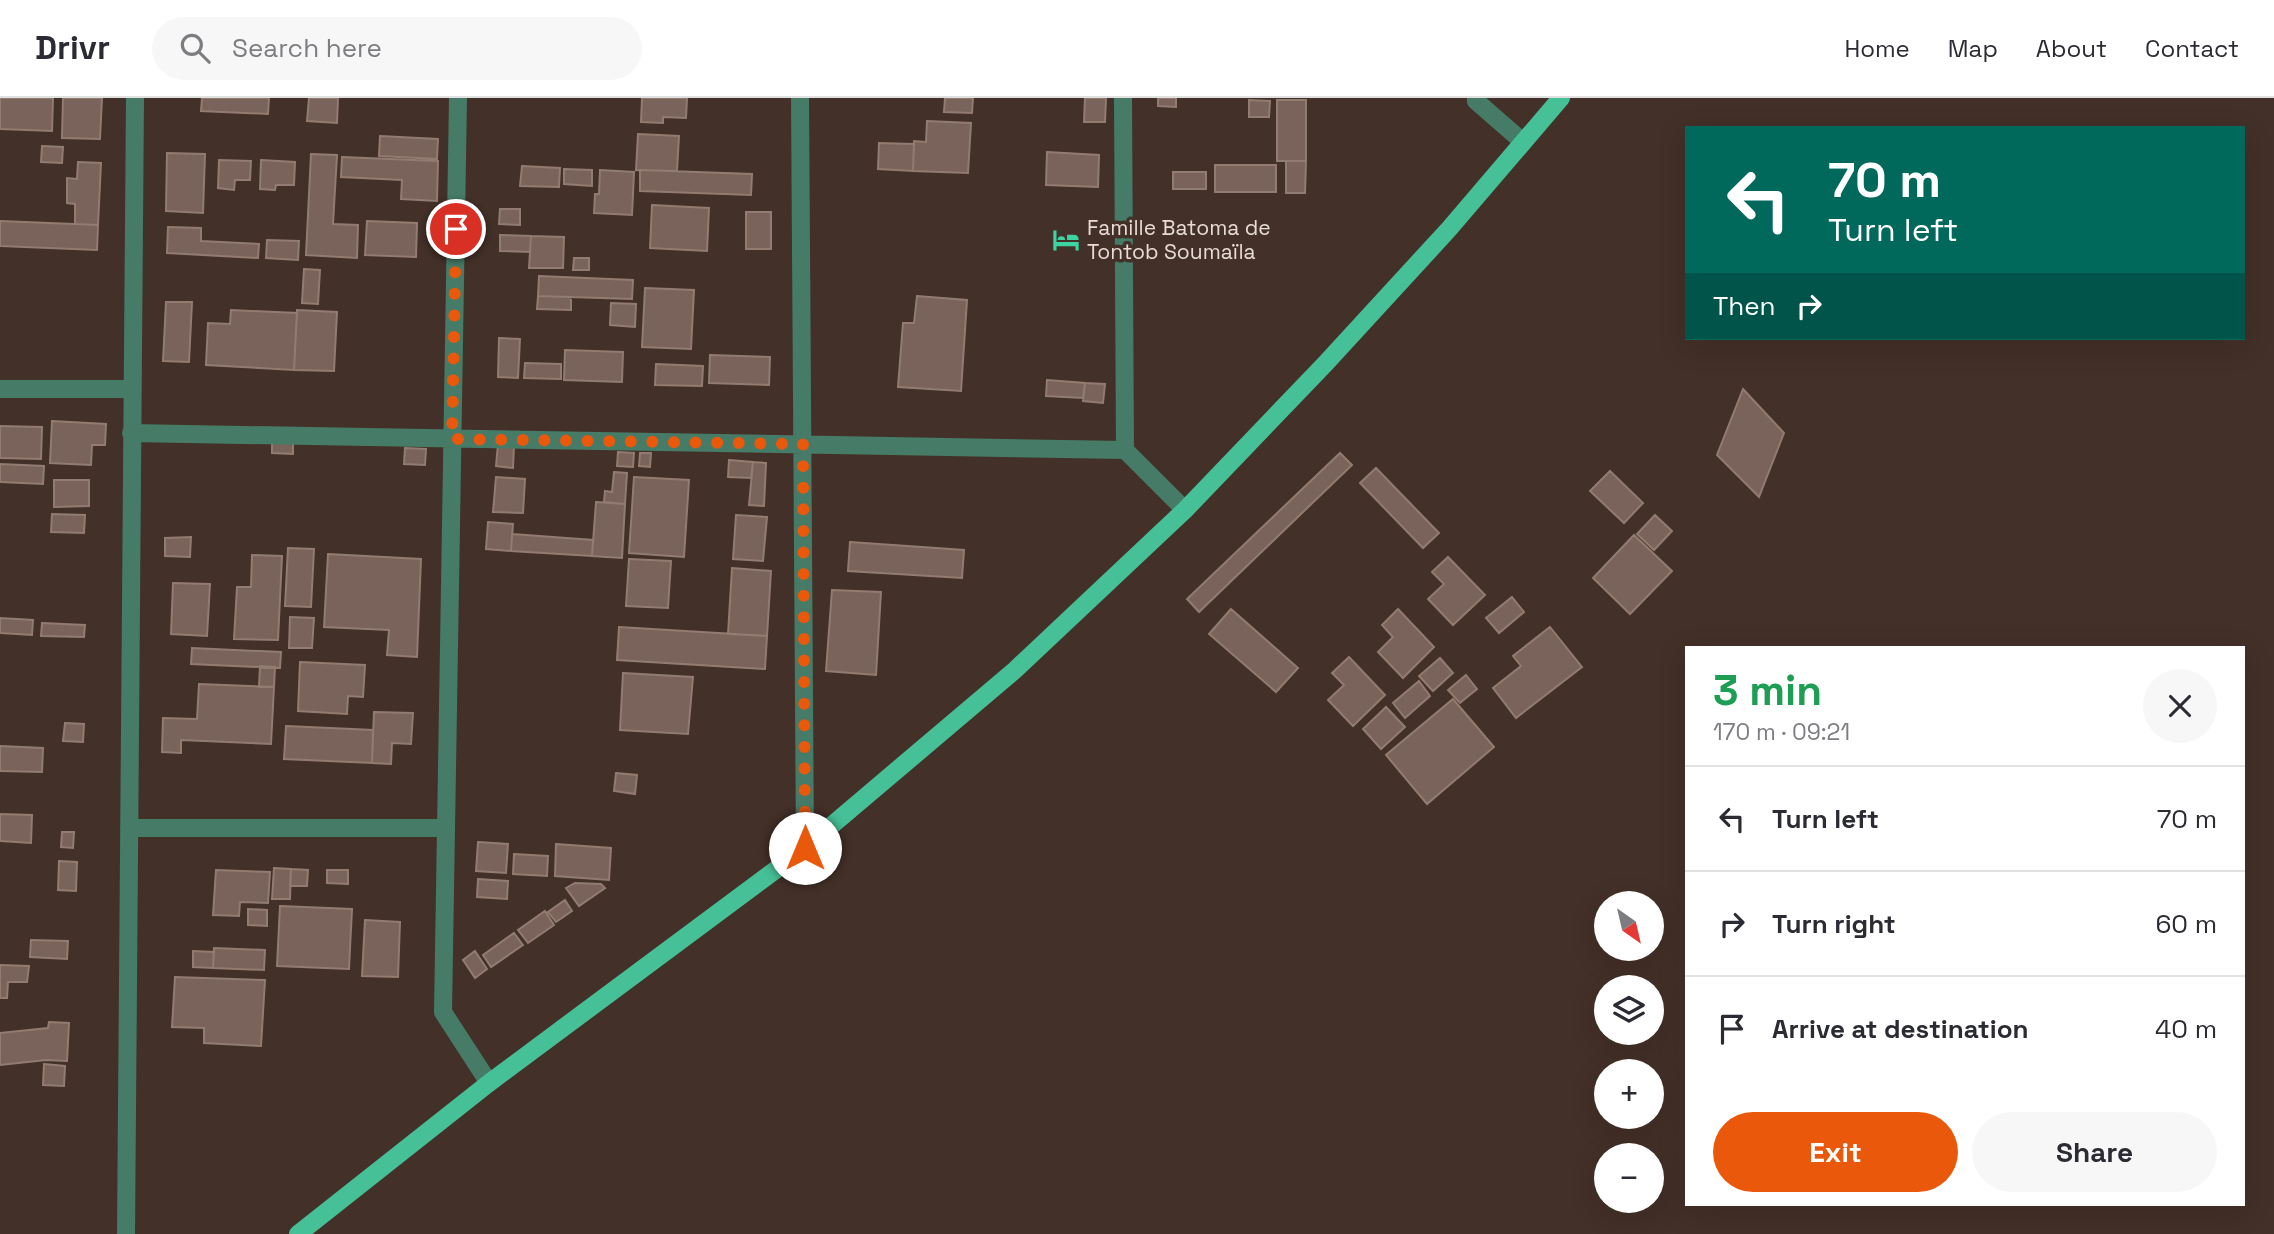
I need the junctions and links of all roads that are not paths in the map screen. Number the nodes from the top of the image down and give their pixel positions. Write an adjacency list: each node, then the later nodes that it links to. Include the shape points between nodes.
1 (135, 98): 9 (street)
2 (458, 98): 11 (street)
3 (800, 98): 12 (street)
4 (1123, 98): 13 (street)
5 (1476, 98): 7 (street)
6 (1560, 98): 7 (main road)
7 (1523, 142): 14 (main road, via 1449,229)
8 (0, 389): 9 (street)
9 (131, 389): 10 (street)
10 (131, 433): 11 (street); 15 (street)
11 (452, 439): 12 (street); 16 (street)
12 (803, 444): 13 (street); 17 (street)
13 (1125, 450): 14 (street)
14 (1185, 510): 17 (main road, via 1015,670)
15 (129, 828): 16 (street); 19 (street)
16 (446, 828): 18 (street, via 443,1012)
17 (805, 848): 18 (main road)
18 (489, 1083): 20 (main road)
19 (126, 1234)
20 (298, 1234)

